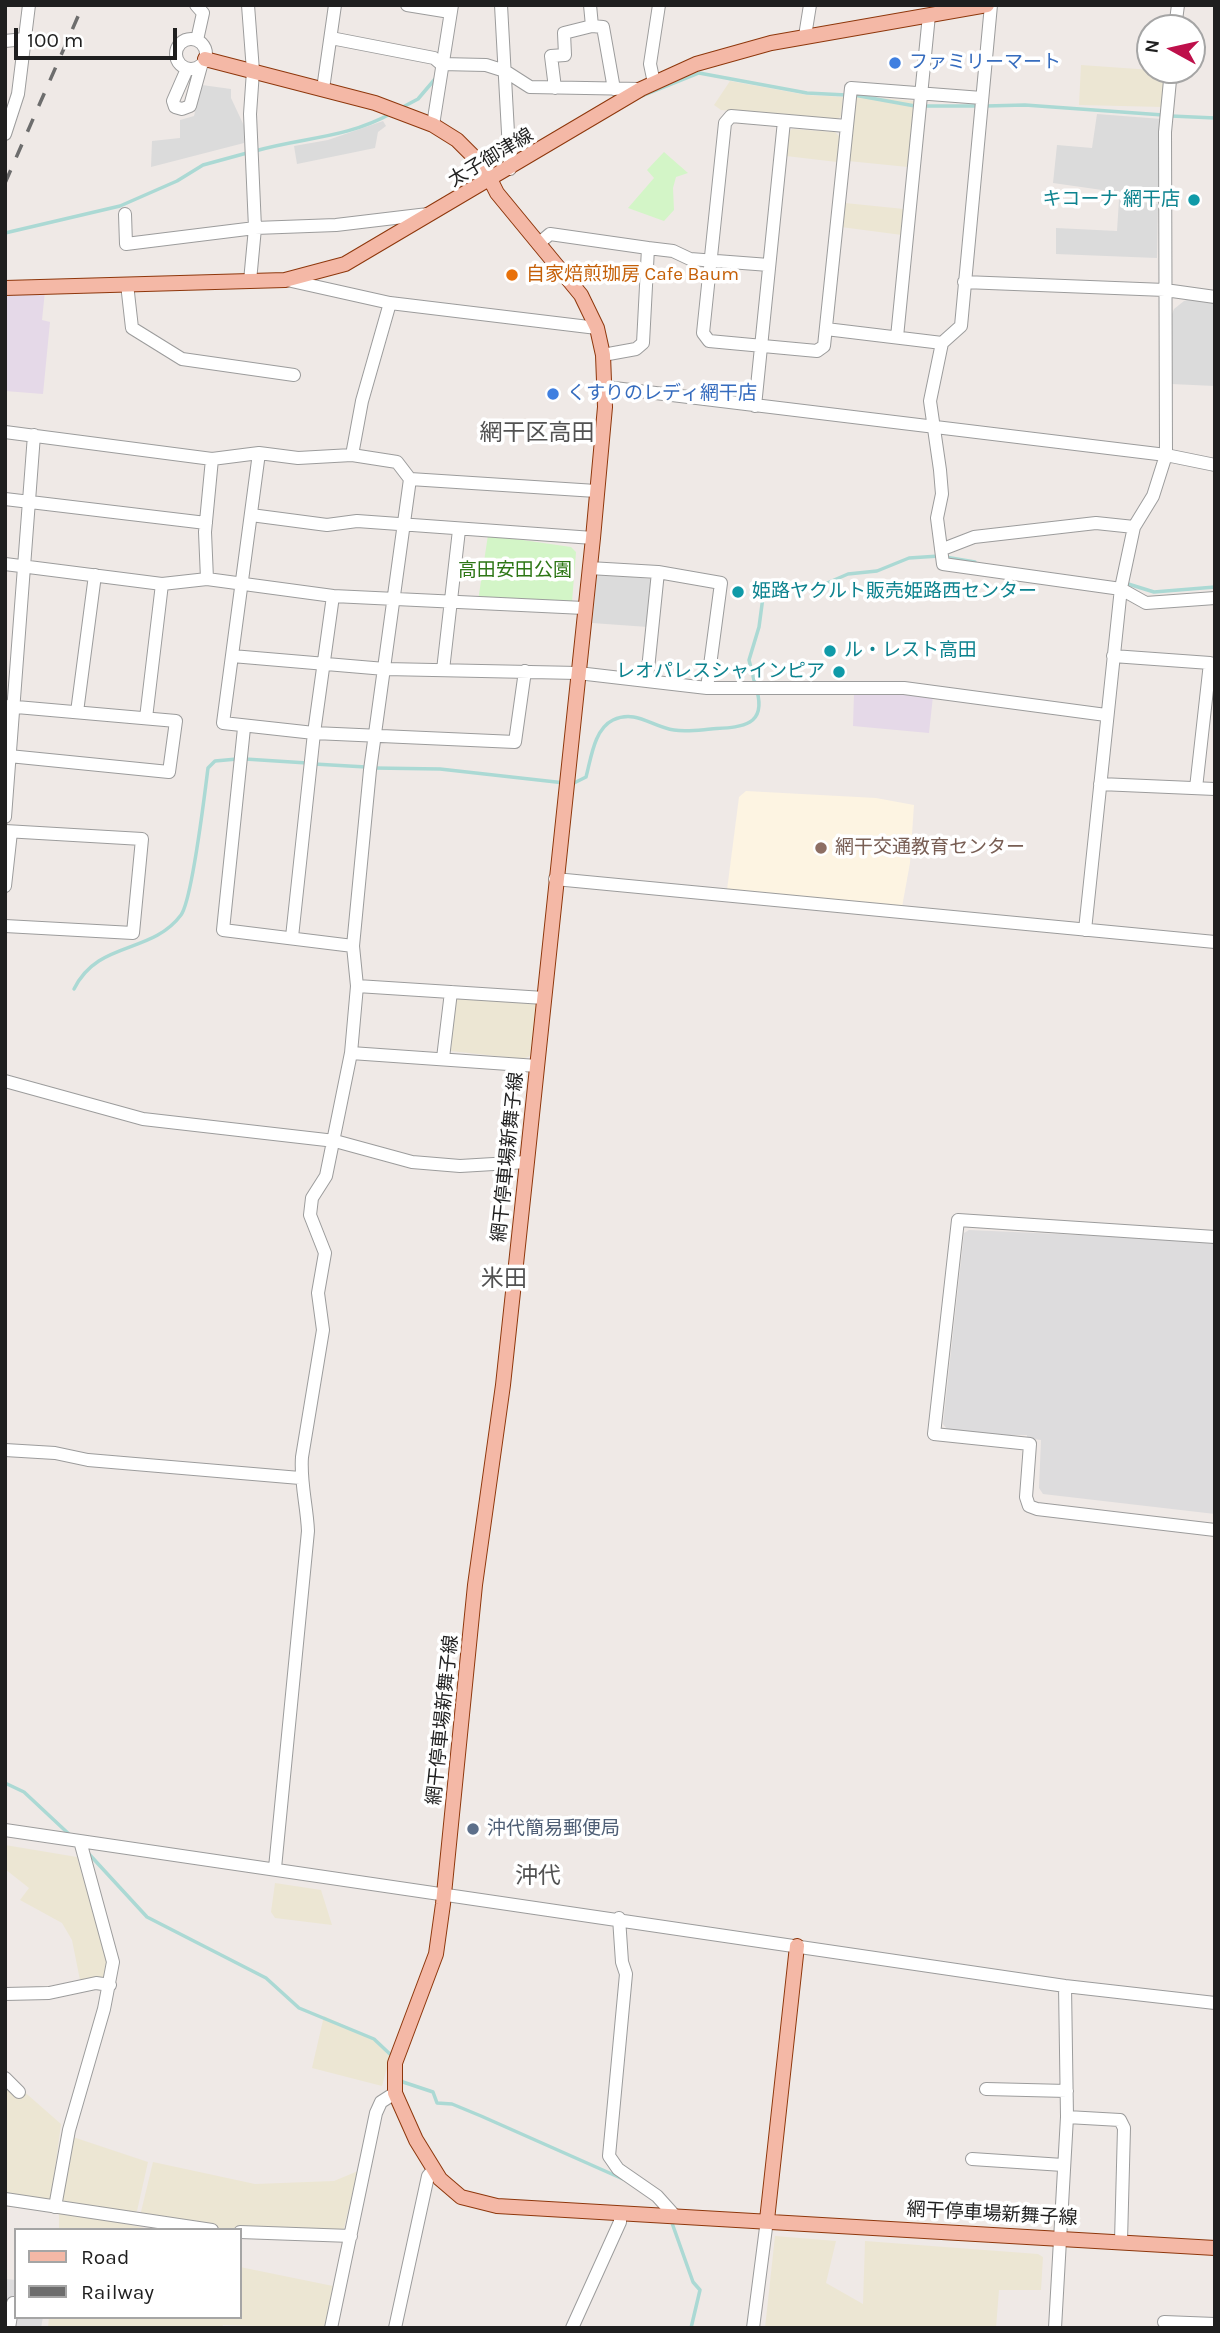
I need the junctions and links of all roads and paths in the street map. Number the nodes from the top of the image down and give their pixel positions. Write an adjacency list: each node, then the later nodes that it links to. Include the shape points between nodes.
1 (29, 5): 16 (street)
2 (196, 5): 17 (street, via 203,13)
3 (248, 5): 21 (street)
4 (335, 5): 15 (street)
5 (407, 5): 11 (street)
6 (501, 5): 23 (street)
7 (590, 5): 13 (street)
8 (659, 5): 25 (street)
9 (810, 5): 14 (street)
10 (989, 5): 12 (main road, 太子御津線); 31 (street)
11 (451, 8): 22 (street)
12 (929, 15): 14 (main road, 太子御津線); 29 (street)
13 (592, 26): 26 (street, via 564,33 565,55 551,56); 28 (street, via 603,27)
14 (805, 36): 25 (main road, 太子御津線, via 696,64)
15 (331, 38): 22 (street, via 434,58); 27 (street)
16 (24, 39): 18 (street); 30 (street)
17 (197, 40): 19 (street, via 206,50); 20 (street, via 187,39 177,49 177,59)
18 (5, 41)
19 (203, 62): 20 (street); 20 (street, via 190,106 182,109 175,107 173,99); 21 (main road, 網干停車場新舞子線)
20 (187, 69)
21 (253, 71): 27 (main road, 網干停車場新舞子線); 40 (street, via 250,114)
22 (440, 71): 23 (street, via 486,65); 33 (street)
23 (505, 77): 26 (street, via 530,87); 36 (street)
24 (1170, 84): 50 (street, via 1165,132)
25 (648, 86): 28 (street); 36 (main road, 太子御津線)
26 (555, 88): 28 (street)
27 (323, 89): 33 (main road, 網干停車場新舞子線)
28 (614, 89)
29 (923, 94): 31 (street); 34 (street, via 851,88); 55 (street)
30 (11, 97): 35 (street)
31 (982, 97): 47 (street)
32 (784, 121): 34 (street); 43 (street, via 731,116 725,122); 44 (street)
33 (433, 125): 37 (main road, 網干停車場新舞子線, via 476,157)
34 (846, 126): 54 (street)
35 (5, 134)
36 (510, 169): 37 (main road, 太子御津線)
37 (491, 180): 38 (main road, 太子御津線); 41 (main road, 網干停車場新舞子線)
38 (435, 213): 40 (street, via 336,225); 45 (main road, 太子御津線, via 345,264)
39 (125, 214): 40 (street, via 126,244)
40 (255, 228): 46 (street)
41 (538, 244): 42 (street, via 550,234); 53 (main road, 網干停車場新舞子線, via 581,295)
42 (648, 248): 43 (street, via 690,259); 58 (street, via 643,343 636,349)
43 (712, 259): 44 (street); 57 (street, via 704,333 709,341)
44 (769, 265): 57 (street)
45 (285, 280): 46 (main road, 太子御津線); 52 (street)
46 (250, 281): 48 (main road, 太子御津線)
47 (964, 282): 50 (street); 56 (street, via 961,327)
48 (127, 284): 49 (main road, 太子御津線); 59 (street, via 132,328 182,359)
49 (5, 288)
50 (1165, 290): 51 (street); 67 (street)
51 (1215, 297)
52 (390, 303): 53 (street); 66 (street)
53 (597, 328): 58 (main road, 網干停車場新舞子線)
54 (826, 329): 55 (street); 57 (street, via 824,346 817,351)
55 (897, 337): 56 (street)
56 (942, 343): 62 (street, via 930,401)
57 (761, 345): 61 (street)
58 (603, 355): 60 (main road, 網干停車場新舞子線)
59 (294, 375)
60 (606, 387): 61 (street); 71 (main road, 網干停車場新舞子線)
61 (755, 405): 62 (street)
62 (936, 428): 67 (street); 80 (street, via 942,494 937,518)
63 (5, 432): 64 (street)
64 (34, 435): 68 (street); 73 (street)
65 (259, 453): 66 (street, via 298,458); 68 (street); 74 (street)
66 (352, 455): 70 (street, via 397,462)
67 (1166, 455): 69 (street); 77 (street, via 1153,496)
68 (212, 459): 75 (street)
69 (1215, 465)
70 (410, 479): 71 (street); 76 (street)
71 (596, 491): 79 (main road, 網干停車場新舞子線)
72 (5, 499): 73 (street)
73 (27, 502): 75 (street); 82 (street)
74 (251, 515): 76 (street); 89 (street)
75 (206, 523): 86 (street)
76 (402, 526): 78 (street); 92 (street)
77 (1134, 527): 80 (street, via 1097,523 974,537); 88 (street)
78 (459, 530): 79 (street); 93 (street)
79 (593, 538): 83 (main road, 網干停車場新舞子線)
80 (943, 554): 88 (street, via 943,564)
81 (5, 564): 82 (street)
82 (25, 565): 85 (street); 105 (street)
83 (589, 568): 84 (street); 94 (main road, 網干停車場新舞子線)
84 (658, 572): 103 (street); 104 (street, via 721,583)
85 (95, 575): 87 (street); 106 (street)
86 (207, 579): 87 (street); 89 (street)
87 (162, 584): 108 (street)
88 (1122, 584): 91 (street, via 1146,603); 96 (street)
89 (241, 586): 90 (street); 95 (street)
90 (333, 596): 92 (street); 98 (street)
91 (1215, 598)
92 (393, 599): 93 (street); 99 (street)
93 (451, 603): 94 (street); 100 (street)
94 (584, 608): 102 (main road, 網干停車場新舞子線)
95 (232, 656): 98 (street); 109 (street, via 223,723)
96 (1114, 656): 97 (street); 107 (street)
97 (1212, 663): 114 (street)
98 (325, 664): 99 (street); 110 (street)
99 (385, 669): 100 (street); 111 (street)
100 (443, 670): 101 (street)
101 (525, 671): 102 (street); 111 (street, via 515,742)
102 (578, 673): 103 (street); 118 (main road, 網干停車場新舞子線)
103 (647, 680): 104 (street)
104 (707, 688): 107 (street, via 904,688)
105 (9, 707): 106 (street); 112 (street)
106 (77, 712): 108 (street)
107 (1106, 715): 113 (street)
108 (146, 718): 112 (street, via 176,720 169,772)
109 (244, 728): 110 (street); 122 (street, via 223,930)
110 (314, 733): 111 (street); 122 (street)
111 (374, 734): 124 (street)
112 (9, 756): 116 (street)
113 (1100, 783): 114 (street); 121 (street)
114 (1196, 788): 115 (street)
115 (1215, 789)
116 (5, 817)
117 (8, 832): 119 (street); 120 (street, via 142,839 133,933)
118 (555, 879): 121 (street); 127 (main road, 網干停車場新舞子線)
119 (5, 886)
120 (5, 926)
121 (1085, 930): 123 (street)
122 (292, 937): 124 (street)
123 (1215, 942)
124 (353, 946): 125 (street)
125 (357, 986): 126 (street); 128 (street)
126 (451, 992): 127 (street); 129 (street)
127 (544, 998): 130 (main road, 網干停車場新舞子線)
128 (351, 1053): 129 (street); 132 (street)
129 (443, 1058): 130 (street)
130 (537, 1066): 133 (main road, 網干停車場新舞子線)
131 (5, 1081): 132 (street, via 143,1119)
132 (335, 1141): 133 (street, via 412,1162 460,1166); 136 (street, via 326,1176 312,1198 310,1215 325,1254 318,1293 323,1330)
133 (527, 1162): 141 (main road, 網干停車場新舞子線, via 475,1586)
134 (1215, 1237): 137 (street, via 958,1220 934,1434 1030,1444 1026,1497 1029,1506 1037,1509)
135 (5, 1450): 136 (street)
136 (300, 1478): 140 (street, via 308,1531)
137 (1215, 1530)
138 (5, 1830): 139 (street)
139 (80, 1841): 140 (street); 144 (street, via 113,1962)
140 (275, 1868): 141 (street)
141 (444, 1893): 142 (street); 152 (main road, 網干停車場新舞子線, via 436,1954 394,2063)
142 (619, 1918): 143 (street); 160 (street, via 626,1974 610,2156 618,2169 657,2196)
143 (797, 1946): 145 (street); 161 (main road)
144 (110, 1985): 146 (street); 158 (street, via 69,2130)
145 (1065, 1986): 147 (street); 150 (street)
146 (5, 1994)
147 (1215, 2003)
148 (5, 2078): 151 (street)
149 (986, 2089): 150 (street)
150 (1066, 2091): 153 (street)
151 (19, 2092)
152 (395, 2093): 156 (main road, 網干停車場新舞子線); 164 (street, via 381,2102 376,2113)
153 (1067, 2117): 155 (street); 166 (street, via 1120,2120 1124,2128)
154 (972, 2159): 155 (street)
155 (1063, 2165): 165 (street)
156 (433, 2170): 159 (main road, 網干停車場新舞子線, via 461,2197 477,2203); 173 (street)
157 (5, 2199): 158 (street)
158 (55, 2207): 162 (street)
159 (621, 2214): 160 (main road, 網干停車場新舞子線); 174 (street)
160 (675, 2216): 161 (main road, 網干停車場新舞子線)
161 (766, 2220): 165 (main road, 網干停車場新舞子線); 175 (street)
162 (198, 2228)
163 (242, 2232): 164 (street)
164 (351, 2236): 172 (street)
165 (1059, 2238): 166 (main road, 網干停車場新舞子線); 176 (street)
166 (1121, 2241): 167 (main road, 網干停車場新舞子線)
167 (1215, 2248)
168 (10, 2306): 171 (street)
169 (1164, 2322): 170 (street)
170 (1215, 2324)
171 (9, 2328)
172 (331, 2328)
173 (395, 2328)
174 (572, 2328)
175 (753, 2328)
176 (1055, 2328)

